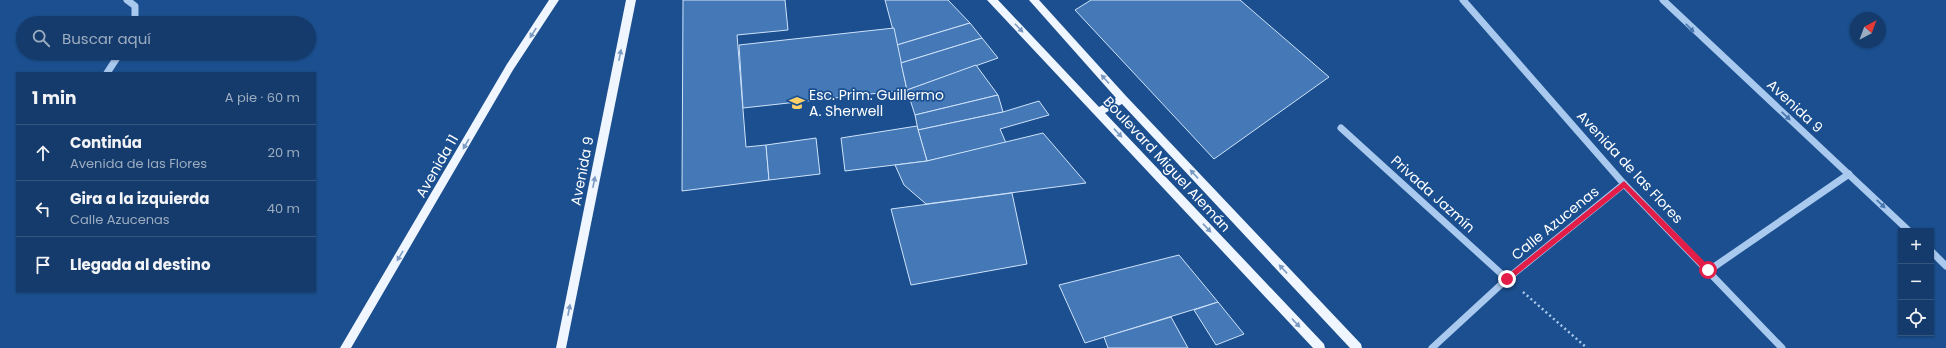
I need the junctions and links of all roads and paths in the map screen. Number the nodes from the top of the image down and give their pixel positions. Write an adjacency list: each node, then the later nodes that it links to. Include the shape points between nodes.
1 (127, 0): 8 (street, via 135,6)
2 (554, 0): 21 (main road, Avenida 11, one-way to 21, via 510,68)
3 (631, 0): 22 (main road, Avenida 9, one-way to 3)
4 (992, 0): 12 (main road, Boulevard Miguel Alemán, one-way to 12)
5 (1034, 0): 11 (main road, Boulevard Miguel Alemán, one-way to 5)
6 (1463, 0): 15 (street, Avenida de las Flores)
7 (1663, 0): 14 (street, Avenida 9, one-way to 14, via 1692,30)
8 (135, 16)
9 (115, 60): 10 (street)
10 (108, 72)
11 (1123, 99): 12 (main road); 24 (main road, Boulevard Miguel Alemán, one-way to 11)
12 (1099, 112): 23 (main road, Boulevard Miguel Alemán, one-way to 23)
13 (1341, 128): 20 (street, Privada Jazmín)
14 (1849, 174): 16 (street, Avenida 9, one-way to 16); 19 (street)
15 (1624, 184): 19 (street, Avenida de las Flores); 20 (street, Calle Azucenas)
16 (1906, 228)
17 (1934, 254): 18 (street)
18 (1946, 266)
19 (1708, 270): 27 (street, Avenida de las Flores)
20 (1507, 279): 25 (street, Calle Azucenas); 26 (path)
21 (345, 348)
22 (561, 348)
23 (1320, 348)
24 (1357, 348)
25 (1432, 348)
26 (1587, 348)
27 (1782, 348)

